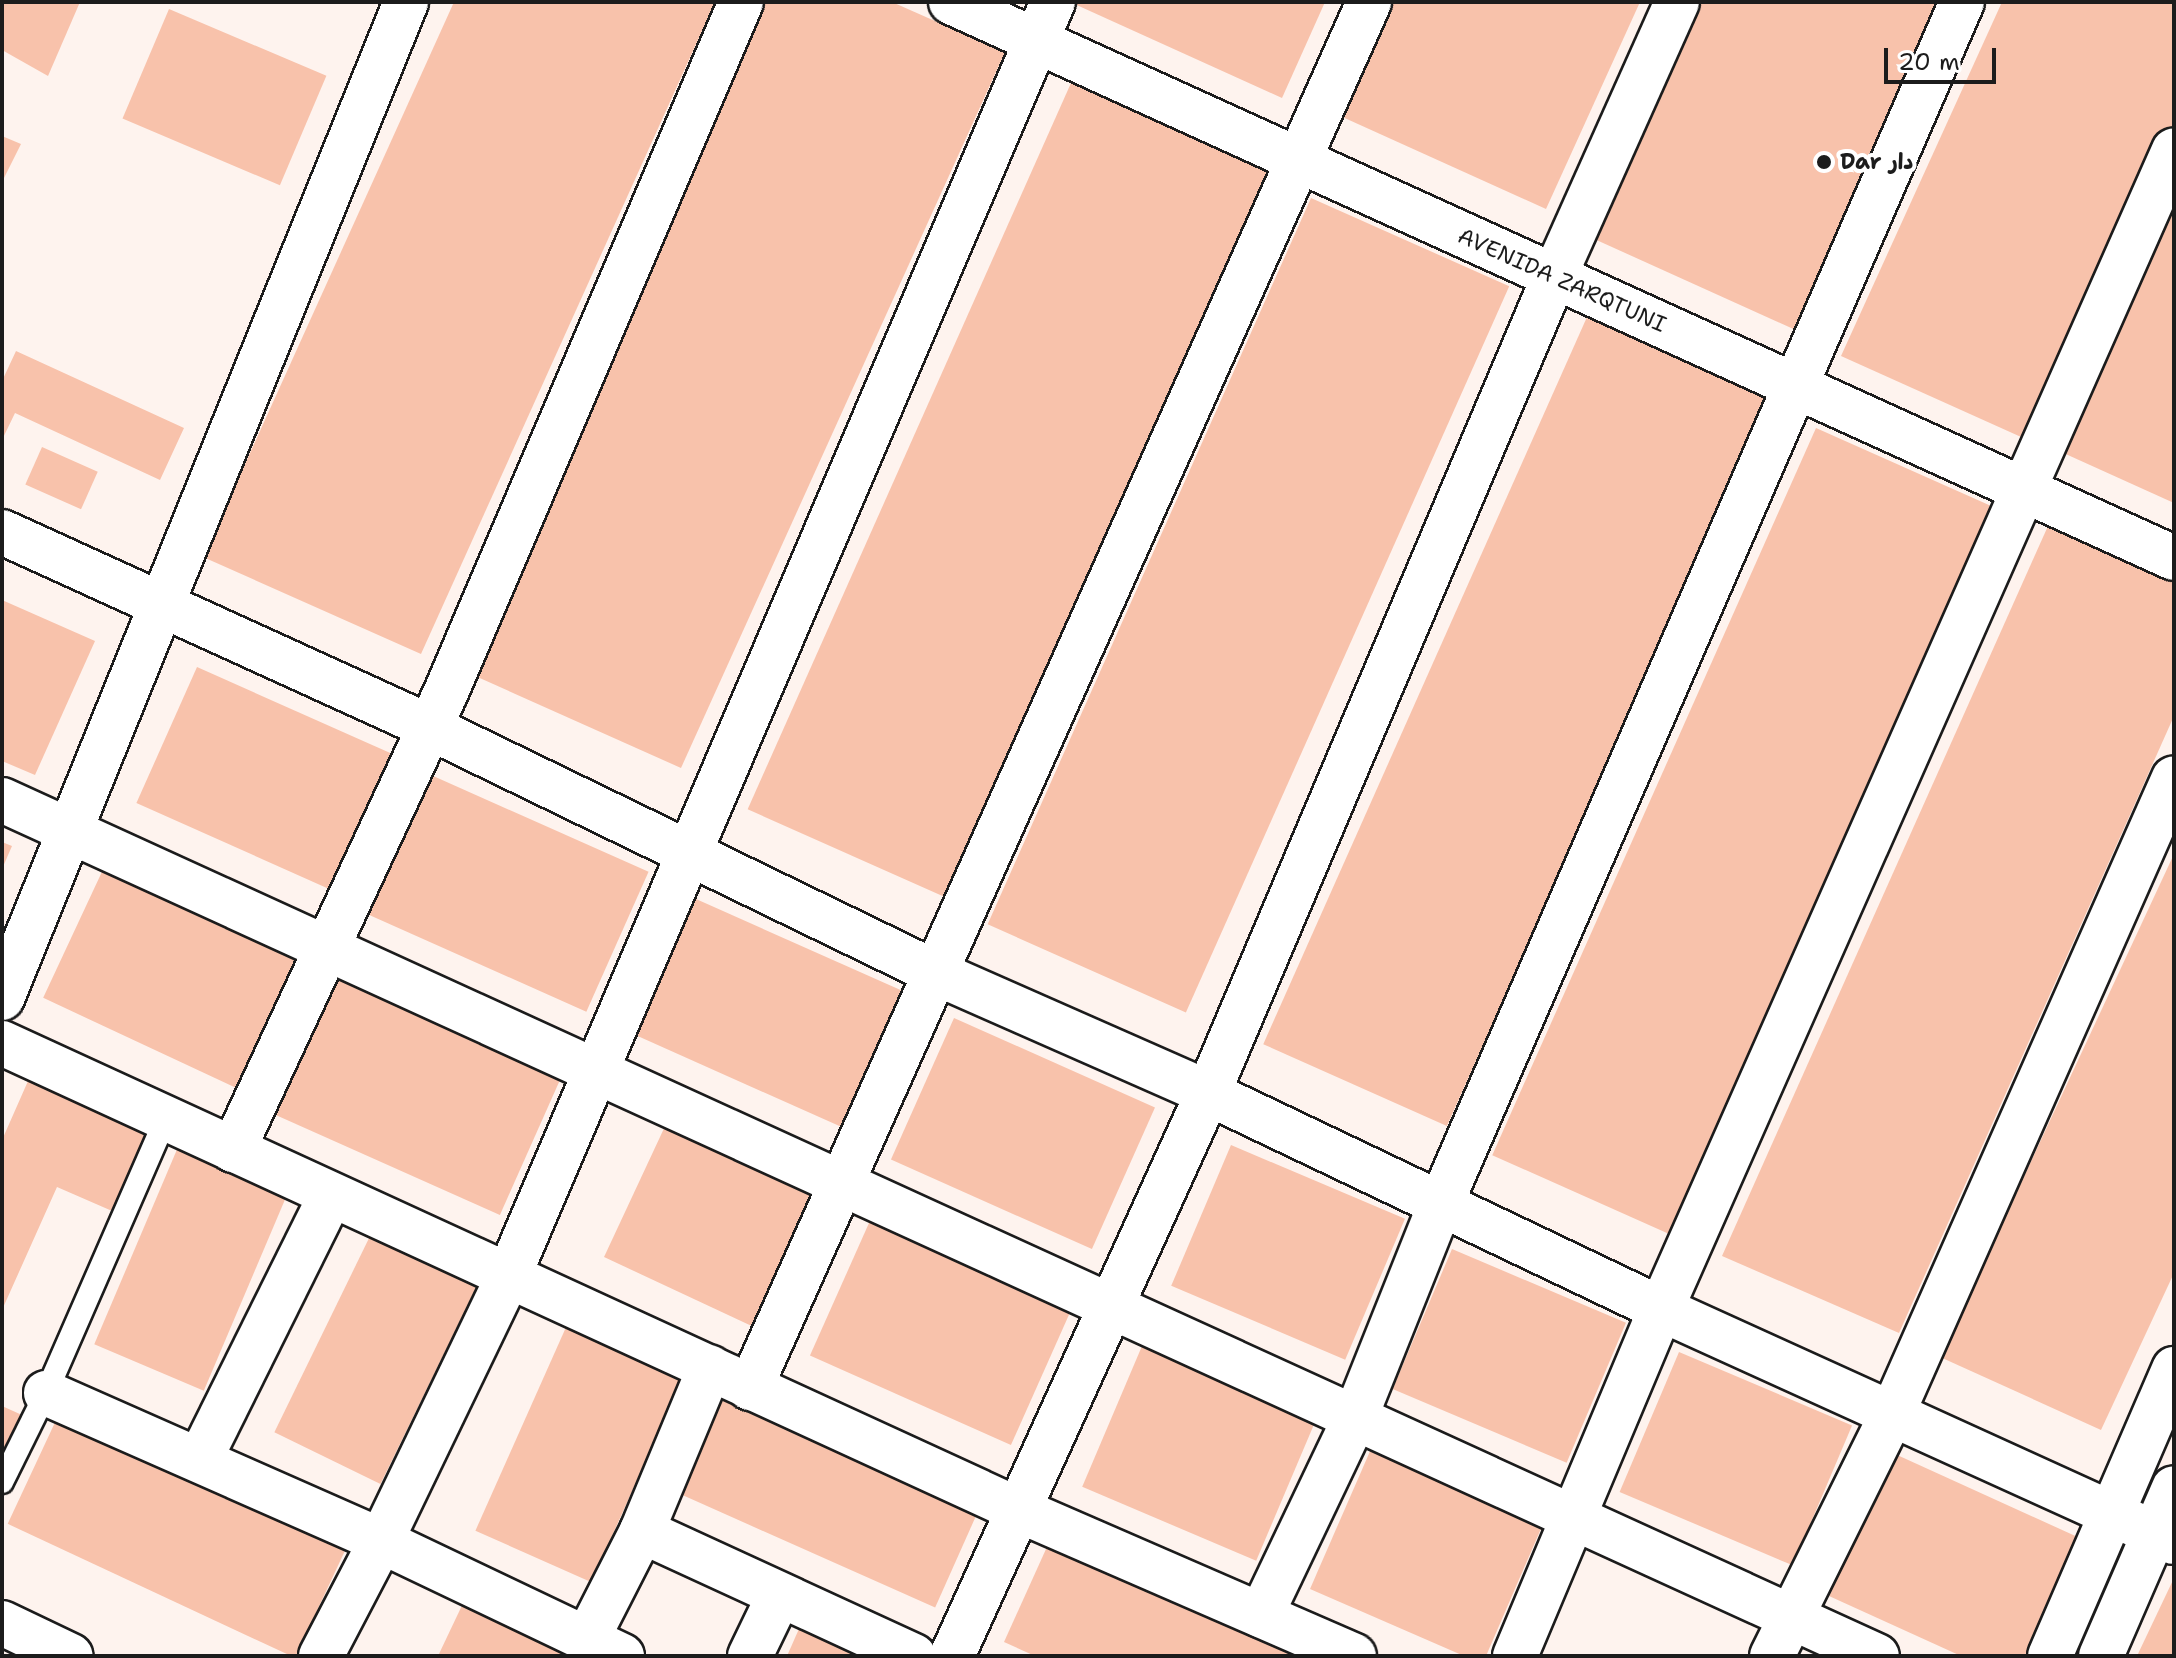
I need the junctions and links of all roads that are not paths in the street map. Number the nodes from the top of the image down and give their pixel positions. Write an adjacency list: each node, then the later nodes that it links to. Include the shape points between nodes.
1 (406, 2): 15 (street)
2 (741, 2): 16 (street)
3 (951, 2): 7 (street, AVENIDA ZARQTUNI)
4 (1369, 2): 9 (street)
5 (1677, 2): 10 (street)
6 (1962, 2): 11 (street)
7 (1044, 21): 9 (street, AVENIDA ZARQTUNI); 20 (street)
8 (2174, 150): 12 (street)
9 (1300, 161): 10 (street, AVENIDA ZARQTUNI); 22 (street)
10 (1554, 277): 11 (street, AVENIDA ZARQTUNI); 26 (street)
11 (1795, 386): 12 (street, AVENIDA ZARQTUNI); 31 (street)
12 (2025, 490): 14 (street, AVENIDA ZARQTUNI); 34 (street)
13 (2, 532): 15 (street)
14 (2174, 558)
15 (161, 604): 16 (street); 19 (street)
16 (429, 727): 20 (street); 21 (street)
17 (2174, 778): 39 (street)
18 (2, 800): 19 (street)
19 (68, 830): 21 (street); 23 (street)
20 (689, 853): 22 (street); 25 (street)
21 (327, 948): 25 (street); 28 (street)
22 (934, 972): 26 (street); 29 (street)
23 (2, 998)
24 (2, 1043): 27 (street)
25 (597, 1071): 29 (street); 32 (street)
26 (1208, 1093): 31 (street); 33 (street)
27 (165, 1120): 28 (street); 38 (lane)
28 (233, 1150): 30 (street)
29 (840, 1183): 33 (street); 37 (street)
30 (330, 1197): 32 (street); 41 (street)
31 (1441, 1203): 34 (street); 40 (street)
32 (508, 1277): 35 (street); 49 (street)
33 (1109, 1305): 40 (street); 44 (street)
34 (1661, 1309): 39 (street); 46 (street)
35 (710, 1368): 37 (street); 47 (street)
36 (2174, 1369): 45 (street)
37 (750, 1388): 44 (street)
38 (46, 1393): 41 (street); 42 (lane)
39 (1893, 1412): 45 (street); 52 (street)
40 (1355, 1418): 46 (street); 51 (street)
41 (200, 1459): 49 (street)
42 (2, 1482)
43 (2174, 1488): 48 (street)
44 (1021, 1511): 51 (street); 60 (street)
45 (2114, 1515): 48 (street); 64 (street)
46 (1573, 1517): 52 (street); 61 (street)
47 (642, 1531): 50 (street); 54 (street)
48 (2165, 1538): 65 (street)
49 (381, 1541): 54 (street); 57 (street)
50 (779, 1596): 58 (street); 59 (street)
51 (1261, 1615): 55 (street)
52 (1790, 1616): 62 (street); 63 (street)
53 (2, 1623): 56 (street)
54 (604, 1648)
55 (1341, 1653)
56 (71, 1656)
57 (321, 1656)
58 (750, 1656)
59 (914, 1656)
60 (952, 1656)
61 (1515, 1656)
62 (1772, 1656)
63 (1877, 1656)
64 (2050, 1656)
65 (2101, 1656)

